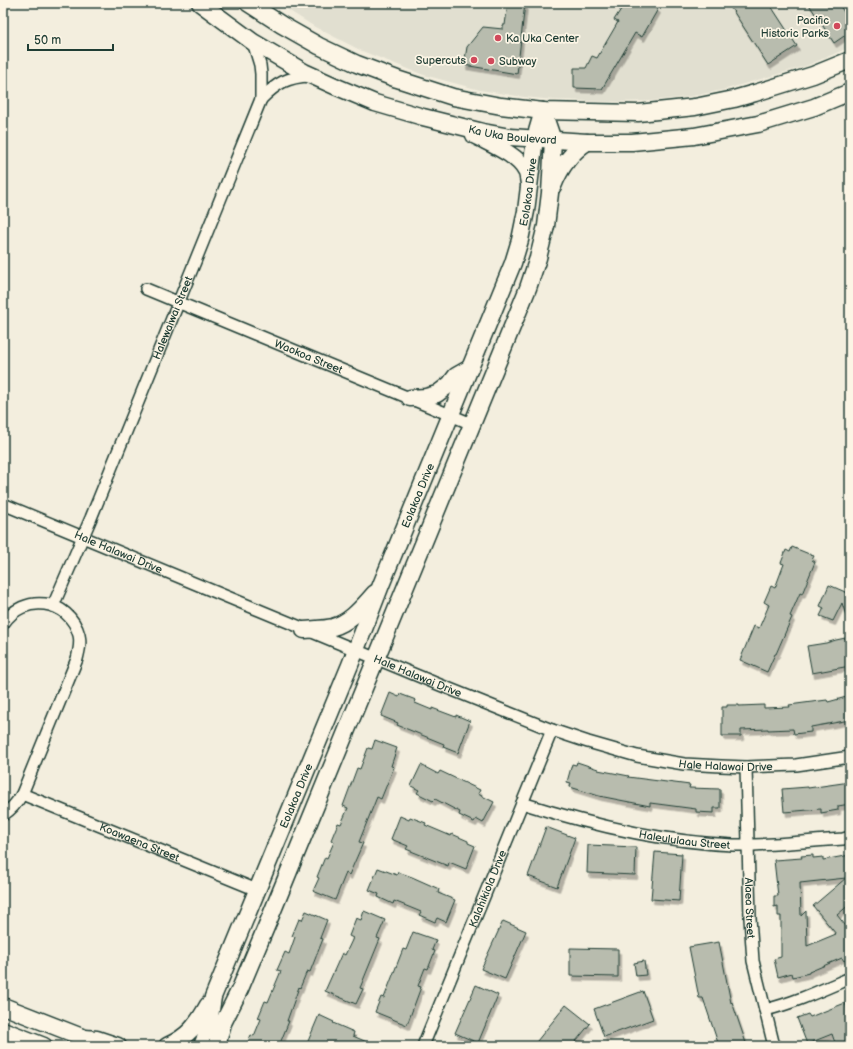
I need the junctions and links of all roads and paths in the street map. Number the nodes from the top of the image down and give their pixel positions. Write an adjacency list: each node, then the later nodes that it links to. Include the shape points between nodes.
1 (200, 3): 3 (street, Ka Uka Boulevard)
2 (248, 3): 8 (street, via 319,46 397,79 453,97)
3 (253, 42): 5 (street, Ka Uka Boulevard); 7 (street, Halewaiwai Street, via 260,65)
4 (850, 60): 8 (street, via 814,75 755,93 695,107 638,113)
5 (312, 76): 7 (street, Halewaiwai Street, via 297,76 281,83); 9 (street, Ka Uka Boulevard, via 375,103)
6 (850, 92): 12 (street, Ka Uka Boulevard, via 814,107 758,124 694,136 632,142)
7 (261, 99): 16 (street, Halewaiwai Street)
8 (543, 111): 10 (street, Eolakoa Drive); 11 (street, Eolakoa Drive)
9 (456, 126): 10 (street, Ka Uka Boulevard); 13 (street, via 502,149 514,158 522,165)
10 (535, 138): 11 (street, Ka Uka Boulevard); 13 (street, Eolakoa Drive)
11 (553, 140): 12 (street, Ka Uka Boulevard); 14 (street, Eolakoa Drive)
12 (586, 142): 14 (street, via 569,157)
13 (530, 185): 17 (street, Eolakoa Drive, via 513,263)
14 (550, 193): 20 (street, Eolakoa Drive, via 546,226 530,282)
15 (146, 289): 16 (street, Waokoa Street)
16 (178, 303): 18 (street, Waokoa Street); 22 (street, Halewaiwai Street)
17 (470, 368): 18 (street, via 456,376 437,394); 19 (street, Eolakoa Drive)
18 (410, 398): 19 (street, Waokoa Street)
19 (451, 415): 20 (street, Waokoa Street); 23 (street, Eolakoa Drive)
20 (472, 424): 28 (street, Eolakoa Drive)
21 (3, 504): 22 (street, Hale Halawai Drive)
22 (83, 537): 24 (street); 26 (street, Hale Halawai Drive)
23 (381, 585): 26 (street, via 361,608 342,623); 27 (street, Eolakoa Drive)
24 (54, 606): 25 (street, via 37,603 25,605 15,610); 32 (street, via 75,625 80,647)
25 (3, 624)
26 (304, 630): 27 (street, Hale Halawai Drive)
27 (355, 651): 28 (street, Hale Halawai Drive); 38 (street, Eolakoa Drive)
28 (376, 659): 29 (street, Hale Halawai Drive); 37 (street, Eolakoa Drive)
29 (552, 730): 31 (street, Hale Halawai Drive, via 636,756 684,764); 33 (street, Kalahikiola Drive)
30 (850, 757): 31 (street, Hale Halawai Drive, via 796,765)
31 (746, 767): 36 (street, Alaea Street)
32 (22, 794): 34 (street, via 16,804); 38 (street, Koawaena Street)
33 (522, 803): 36 (street, Haleululaau Street, via 611,828 677,840); 52 (street, Kalahikiola Drive)
34 (3, 815)
35 (850, 837): 36 (street, Haleululaau Street)
36 (749, 845): 43 (street, Alaea Street, via 753,961)
37 (288, 874): 38 (street, via 274,886); 39 (street, Eolakoa Drive)
38 (257, 890): 39 (street, via 266,900); 41 (street, Eolakoa Drive)
39 (269, 920): 51 (street, Eolakoa Drive, via 223,1023)
40 (850, 978): 43 (street, via 822,991)
41 (213, 997): 49 (street, via 193,1028 180,1040); 50 (street, Eolakoa Drive)
42 (3, 1006): 45 (street)
43 (765, 1010): 53 (street, Alaea Street)
44 (3, 1030): 46 (street)
45 (82, 1037): 47 (street); 48 (street)
46 (44, 1046)
47 (96, 1046)
48 (118, 1046)
49 (167, 1046)
50 (202, 1046)
51 (217, 1046)
52 (423, 1046)
53 (774, 1046)

